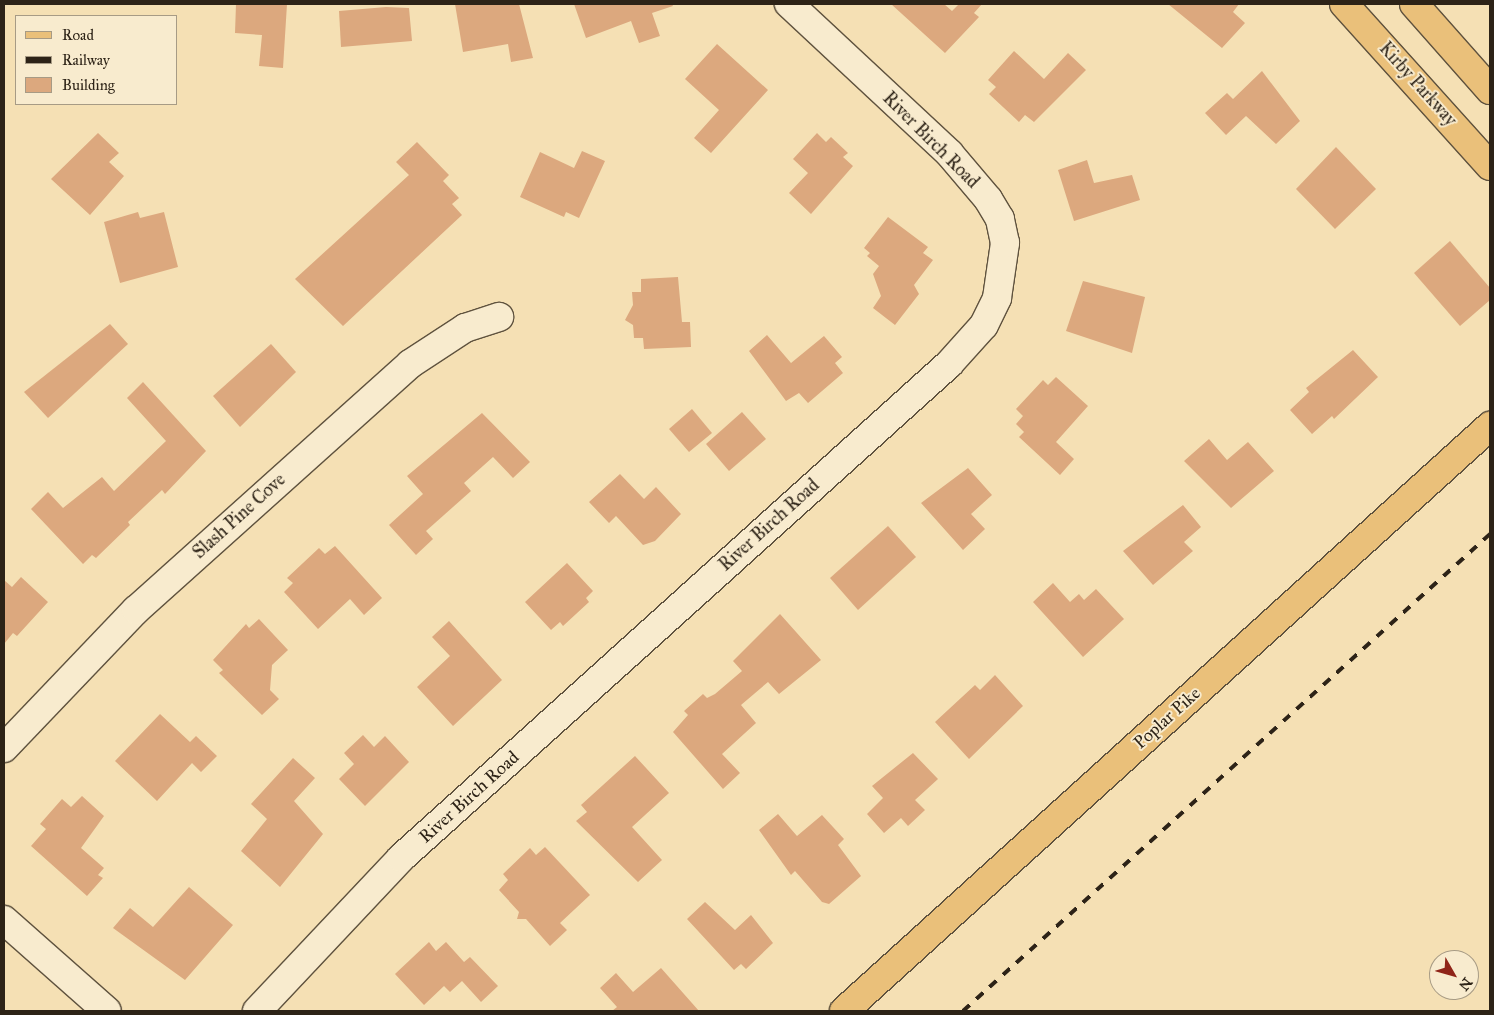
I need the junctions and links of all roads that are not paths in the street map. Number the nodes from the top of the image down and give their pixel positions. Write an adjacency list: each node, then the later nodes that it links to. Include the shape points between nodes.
1 (788, 4): 11 (street, River Birch Road, via 949,153 988,199 1000,219 1005,243 997,298 984,324 949,364 400,858)
2 (1344, 4): 5 (main road, Kirby Parkway)
3 (1414, 4): 4 (main road)
4 (1490, 90)
5 (1490, 166)
6 (499, 317): 8 (street, Slash Pine Cove, via 465,328 410,364 136,610)
7 (1490, 426): 12 (main road, Poplar Pike)
8 (4, 748)
9 (4, 920): 10 (street)
10 (107, 1011)
11 (257, 1011)
12 (844, 1011)

